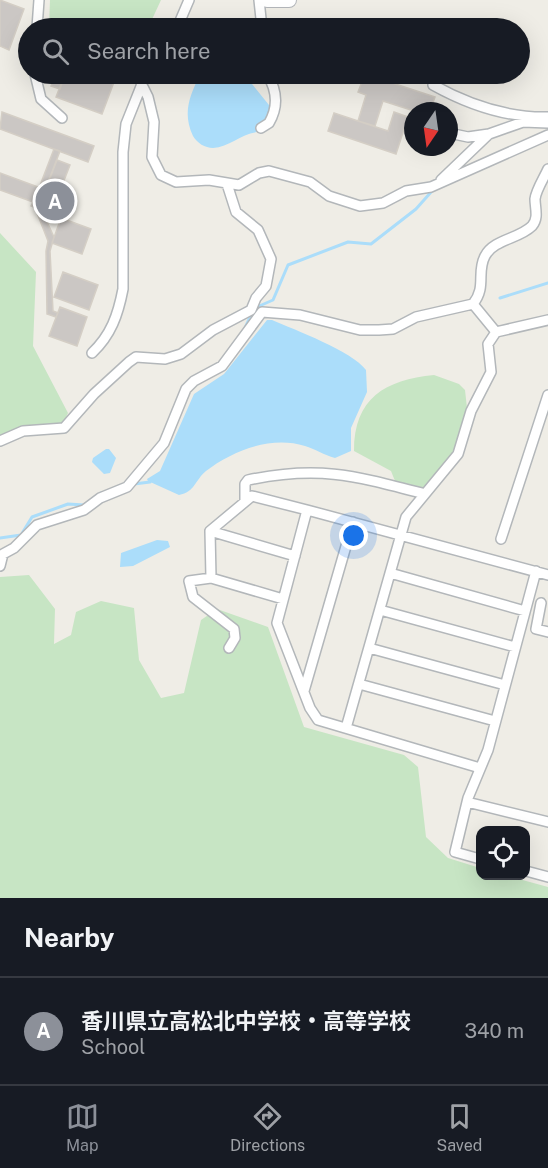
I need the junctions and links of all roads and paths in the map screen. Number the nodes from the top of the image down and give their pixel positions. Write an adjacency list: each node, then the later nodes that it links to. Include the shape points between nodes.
1 (39, 0): 6 (street)
2 (189, 0): 7 (street)
3 (259, 0): 8 (street)
4 (267, 0): 5 (street)
5 (289, 0)
6 (38, 18)
7 (181, 18)
8 (261, 18)
9 (37, 84): 15 (street, via 41,99)
10 (142, 84): 29 (street, via 126,124 123,152 122,298 113,327)
11 (145, 84): 23 (street, via 154,122 152,157 160,175 176,182 209,180)
12 (272, 84): 17 (street, via 276,104 269,123)
13 (433, 85): 14 (street, via 488,110)
14 (548, 117)
15 (62, 118)
16 (548, 123): 18 (street, via 523,122)
17 (261, 128)
18 (489, 134): 19 (street); 22 (street)
19 (458, 135)
20 (548, 135): 22 (street)
21 (548, 169): 24 (street, via 535,197 536,218 532,226 485,255 482,292)
22 (439, 183): 23 (street, via 406,191 383,203 360,206 329,196 310,182 269,171 259,172 239,185)
23 (227, 184): 25 (street, via 236,212 258,230 271,259 266,286)
24 (473, 304): 26 (street, via 379,330); 28 (street)
25 (251, 310): 26 (street); 31 (street, via 213,330 181,354 136,357 94,394 64,428 23,431)
26 (262, 312): 40 (street, via 222,366 186,389 164,442 127,487 100,498 84,510 37,525 3,554)
27 (548, 320): 28 (street)
28 (496, 332): 32 (street, via 488,344 491,372 471,411 458,454)
29 (92, 353)
30 (548, 395): 38 (street)
31 (0, 441)
32 (425, 494): 33 (street, via 360,477 296,471 248,480); 37 (street, via 406,517)
33 (245, 500): 34 (street, via 252,496); 36 (street)
34 (307, 510): 35 (street); 39 (street)
35 (353, 522): 37 (street); 56 (street)
36 (210, 531): 39 (street); 44 (street)
37 (401, 535): 41 (street); 42 (street)
38 (501, 539)
39 (295, 556): 45 (street)
40 (0, 566)
41 (536, 571): 43 (street); 46 (street)
42 (390, 573): 48 (street); 49 (street)
43 (548, 575)
44 (211, 578): 45 (street); 52 (street, via 189,581 193,597 234,629 235,638)
45 (283, 598): 56 (street, via 277,623)
46 (528, 600): 47 (street); 49 (street)
47 (544, 604): 50 (street, via 536,629)
48 (380, 610): 51 (street); 53 (street)
49 (525, 610): 51 (street)
50 (548, 632)
51 (515, 647): 55 (street)
52 (229, 648)
53 (369, 648): 54 (street); 55 (street)
54 (358, 684): 57 (street); 58 (street)
55 (505, 686): 57 (street)
56 (304, 691): 58 (street, via 318,720)
57 (495, 722): 59 (street)
58 (346, 728): 59 (street)
59 (480, 768): 60 (street)
60 (467, 802): 61 (street); 62 (street, via 455,852)
61 (548, 822)
62 (476, 858)
63 (530, 872): 64 (street)
64 (548, 877)

